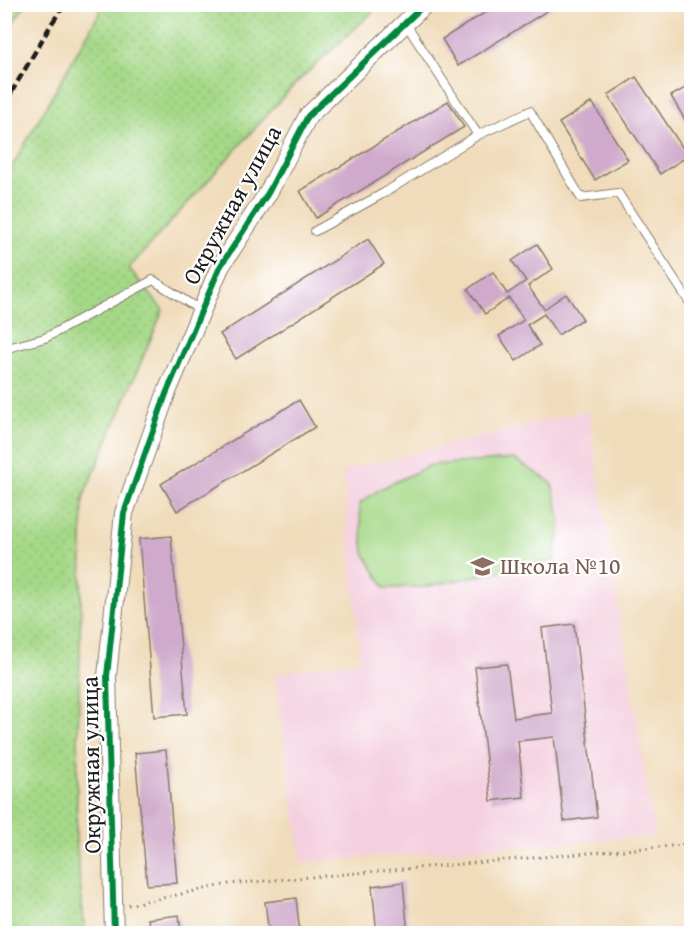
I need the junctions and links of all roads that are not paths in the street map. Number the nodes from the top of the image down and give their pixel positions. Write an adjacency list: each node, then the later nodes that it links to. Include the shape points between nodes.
1 (425, 4): 2 (street, Окружная улица)
2 (406, 24): 3 (lane); 6 (street, Окружная улица, via 308,116 268,193 220,267)
3 (478, 135): 4 (lane); 5 (lane, via 530,111 581,198 618,193)
4 (315, 231)
5 (692, 306)
6 (202, 310): 7 (lane, via 153,280 45,338); 8 (street, Окружная улица, via 166,394 124,513 107,676)
7 (4, 349)
8 (114, 933)

